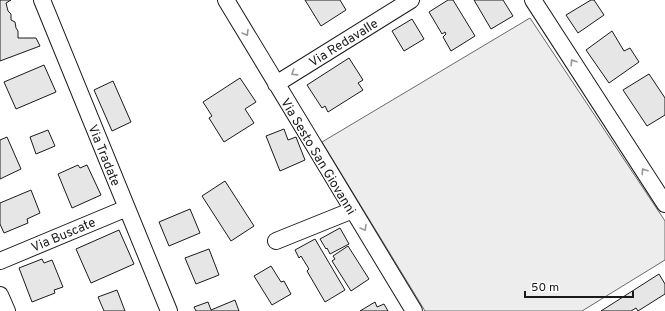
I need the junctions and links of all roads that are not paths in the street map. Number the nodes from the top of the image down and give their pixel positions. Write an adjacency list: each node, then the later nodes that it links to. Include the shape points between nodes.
1 (42, 0): 7 (street, Via Tradate)
2 (226, 0): 5 (street, Via Sesto San Giovanni, one-way to 5)
3 (410, 0): 5 (street, Via Redavalle, one-way to 5)
4 (533, 0): 6 (street, one-way to 4)
5 (276, 84): 8 (street, Via Sesto San Giovanni)
6 (665, 204)
7 (127, 208): 10 (street, Via Buscate); 13 (street, Via Tradate)
8 (353, 210): 9 (street); 14 (street, Via Sesto San Giovanni, one-way to 14)
9 (276, 241)
10 (0, 261)
11 (0, 295): 12 (street)
12 (6, 311)
13 (169, 311)
14 (414, 311)

